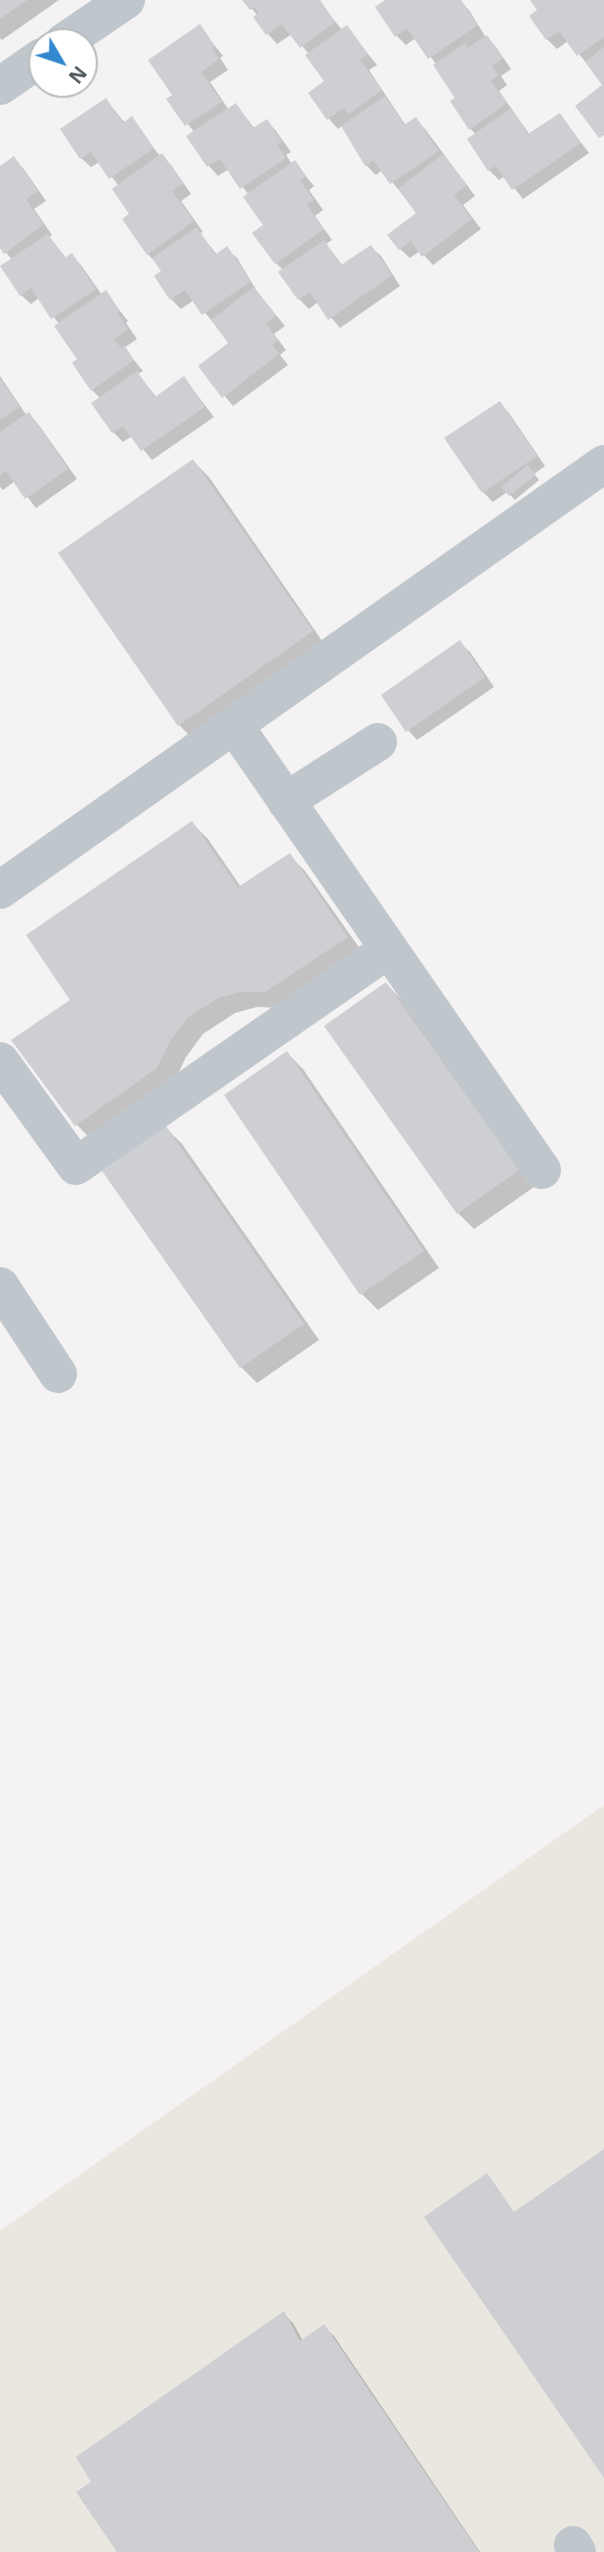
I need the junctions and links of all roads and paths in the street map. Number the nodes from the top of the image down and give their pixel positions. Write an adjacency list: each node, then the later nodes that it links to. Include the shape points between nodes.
1 (126, 0): 2 (street)
2 (85, 28)
3 (28, 67): 4 (street)
4 (0, 86)
5 (604, 464): 6 (street)
6 (234, 725): 8 (street); 9 (street)
7 (378, 742): 8 (street)
8 (286, 802): 10 (street)
9 (0, 890)
10 (389, 949): 11 (street, via 76,1166); 12 (street)
11 (0, 1061)
12 (541, 1170)
13 (0, 1286): 14 (street)
14 (58, 1374)

